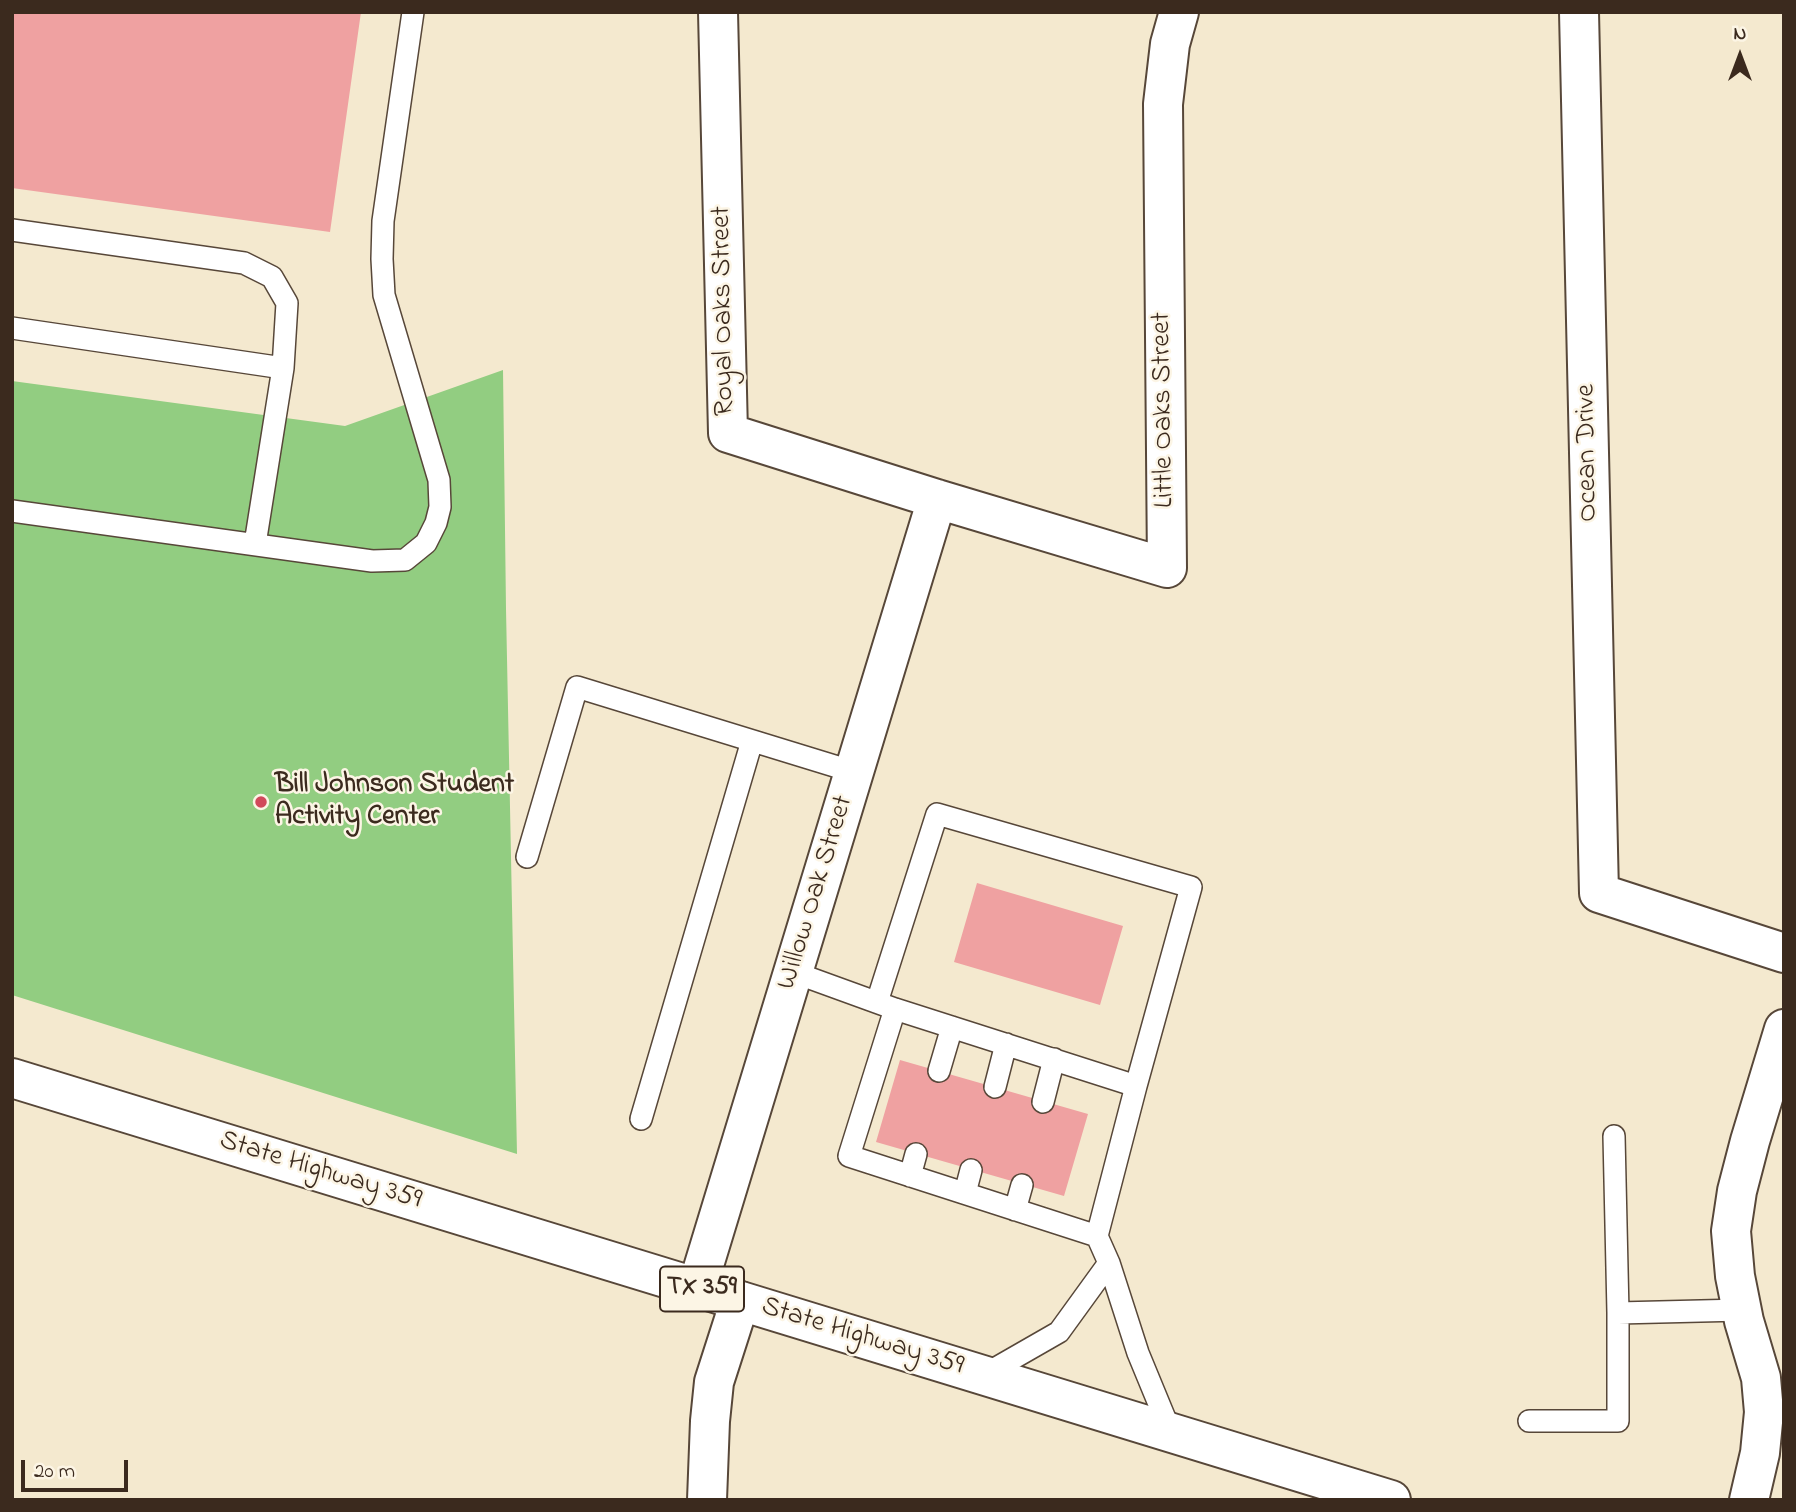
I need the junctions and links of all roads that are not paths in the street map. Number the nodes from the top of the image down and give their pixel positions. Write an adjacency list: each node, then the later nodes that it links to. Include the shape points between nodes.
1 (413, 12): 10 (lane, via 383,220 382,259 384,295 439,480 436,523 426,543 405,560 372,561)
2 (718, 12): 8 (street, Royal Oaks Street, via 728,433)
3 (1179, 12): 8 (street, Little Oaks Street, via 1163,104 1167,568)
4 (1579, 12): 14 (street, Ocean Drive, via 1599,893)
5 (12, 230): 7 (lane, via 244,264 272,277 287,303)
6 (12, 328): 7 (lane)
7 (283, 368): 10 (lane)
8 (937, 499): 12 (street, Willow Oak Street)
9 (12, 510): 10 (lane)
10 (255, 544)
11 (752, 741): 12 (lane); 13 (lane, via 577,687); 26 (lane)
12 (854, 772): 15 (street, Willow Oak Street)
13 (527, 857)
14 (1784, 953)
15 (793, 972): 16 (lane); 36 (street, Willow Oak Street)
16 (886, 1006): 17 (lane); 23 (lane, via 937,814 1191,887); 30 (lane, via 849,1156)
17 (951, 1027): 19 (lane); 21 (lane)
18 (1784, 1029): 38 (street, via 1749,1141 1731,1231)
19 (1006, 1044): 20 (lane); 24 (lane)
20 (1054, 1059): 23 (lane); 25 (lane)
21 (939, 1071)
22 (12, 1078): 36 (street, State Highway 359 / TX 359)
23 (1136, 1086): 34 (lane)
24 (995, 1087)
25 (1043, 1102)
26 (641, 1119)
27 (1615, 1136): 39 (lane)
28 (916, 1154): 30 (lane)
29 (971, 1170): 32 (lane)
30 (910, 1176): 32 (lane)
31 (1022, 1185): 33 (lane)
32 (965, 1193): 33 (lane)
33 (1015, 1210): 34 (lane)
34 (1097, 1236): 35 (lane)
35 (1109, 1263): 40 (lane, via 1059,1332); 42 (lane, via 1138,1353)
36 (697, 1288): 37 (street, State Highway 359 / TX 359)
37 (740, 1301): 40 (street, State Highway 359 / TX 359); 43 (street, via 714,1382)
38 (1742, 1310): 39 (lane); 45 (street, via 1761,1378 1764,1412)
39 (1618, 1313): 41 (lane, via 1618,1421)
40 (984, 1375): 42 (street, State Highway 359 / TX 359)
41 (1529, 1421)
42 (1171, 1433): 44 (street, State Highway 359 / TX 359)
43 (707, 1500)
44 (1391, 1500)
45 (1749, 1500)

